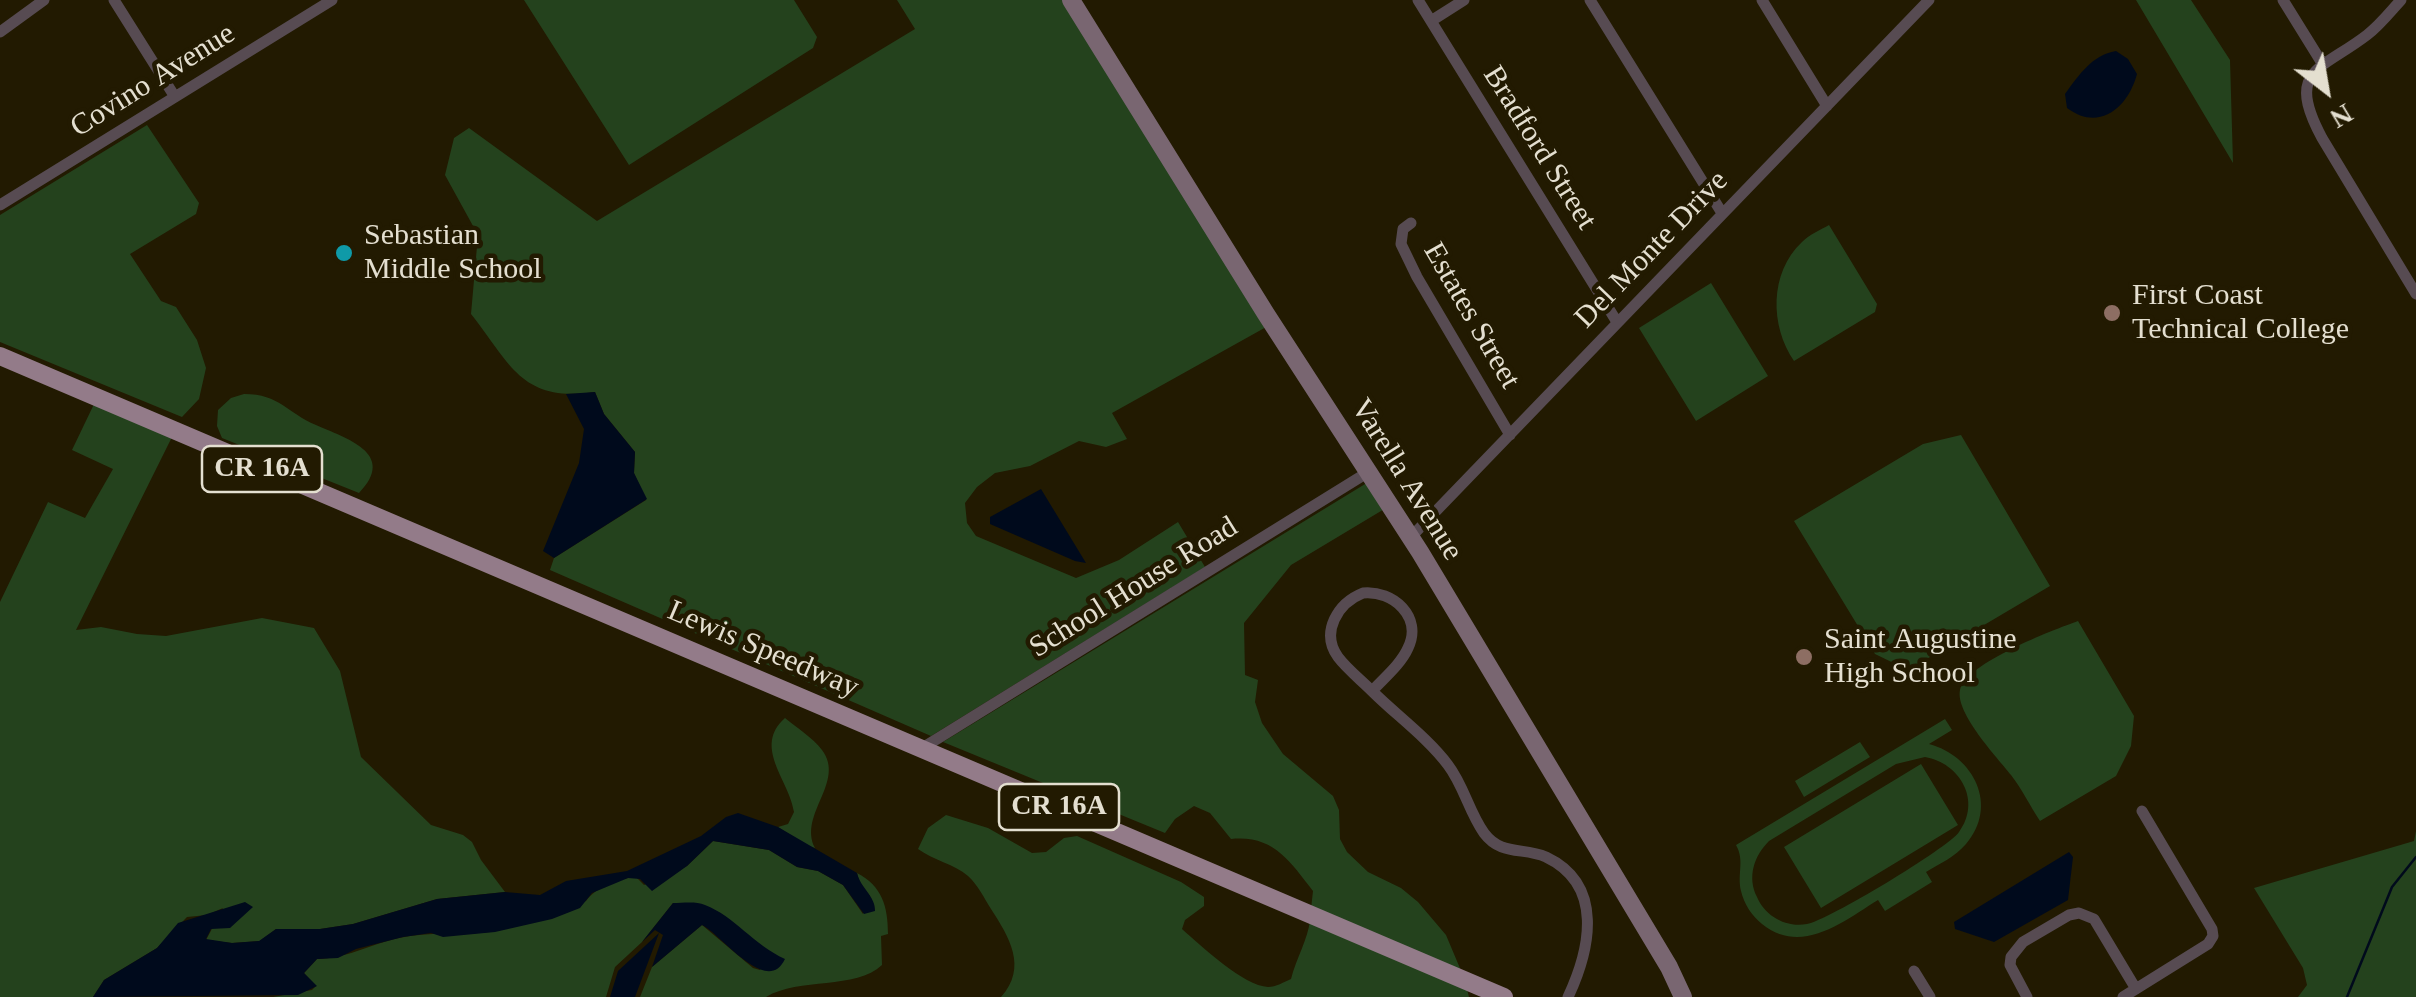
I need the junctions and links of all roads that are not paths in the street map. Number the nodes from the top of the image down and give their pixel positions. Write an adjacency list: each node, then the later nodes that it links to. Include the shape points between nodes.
1 (44, 0): 13 (street)
2 (114, 0): 15 (street)
3 (332, 0): 15 (street, Covino Avenue)
4 (1071, 0): 24 (street, Varella Avenue)
5 (1418, 0): 12 (street, Bradford Street)
6 (1464, 0): 12 (street)
7 (1590, 0): 18 (street)
8 (1762, 0): 16 (street)
9 (1930, 0): 16 (street, Del Monte Drive)
10 (2283, 0): 14 (street)
11 (2401, 0): 14 (street, via 2366,36)
12 (1431, 21): 21 (street, Bradford Street)
13 (0, 32)
14 (2322, 63): 20 (street, via 2308,82 2309,113)
15 (175, 97): 17 (street, Covino Avenue)
16 (1826, 106): 18 (street, Del Monte Drive)
17 (0, 205)
18 (1722, 213): 21 (street, Del Monte Drive)
19 (1410, 223): 23 (street, Estates Street, via 1401,244)
20 (2416, 294)
21 (1617, 322): 23 (street, Del Monte Drive)
22 (0, 356): 27 (main road, Lewis Speedway / CR 16A)
23 (1510, 435): 25 (street, Del Monte Drive)
24 (1370, 471): 25 (street, Varella Avenue); 27 (street, School House Road)
25 (1411, 537): 33 (street, Varella Avenue)
26 (1372, 691): 26 (street, via 1339,658 1331,630 1345,603 1372,592 1399,602 1412,629 1408,648); 32 (street, via 1446,761 1498,847 1544,856 1578,885 1590,922)
27 (924, 748): 31 (main road, Lewis Speedway / CR 16A)
28 (2142, 811): 30 (street, via 2213,936)
29 (1914, 971): 34 (street)
30 (2136, 988): 35 (street, via 2094,919 2079,913 2016,948 2010,965); 36 (street)
31 (1504, 997)
32 (1568, 997)
33 (1682, 997)
34 (1930, 997)
35 (2027, 997)
36 (2123, 997)

